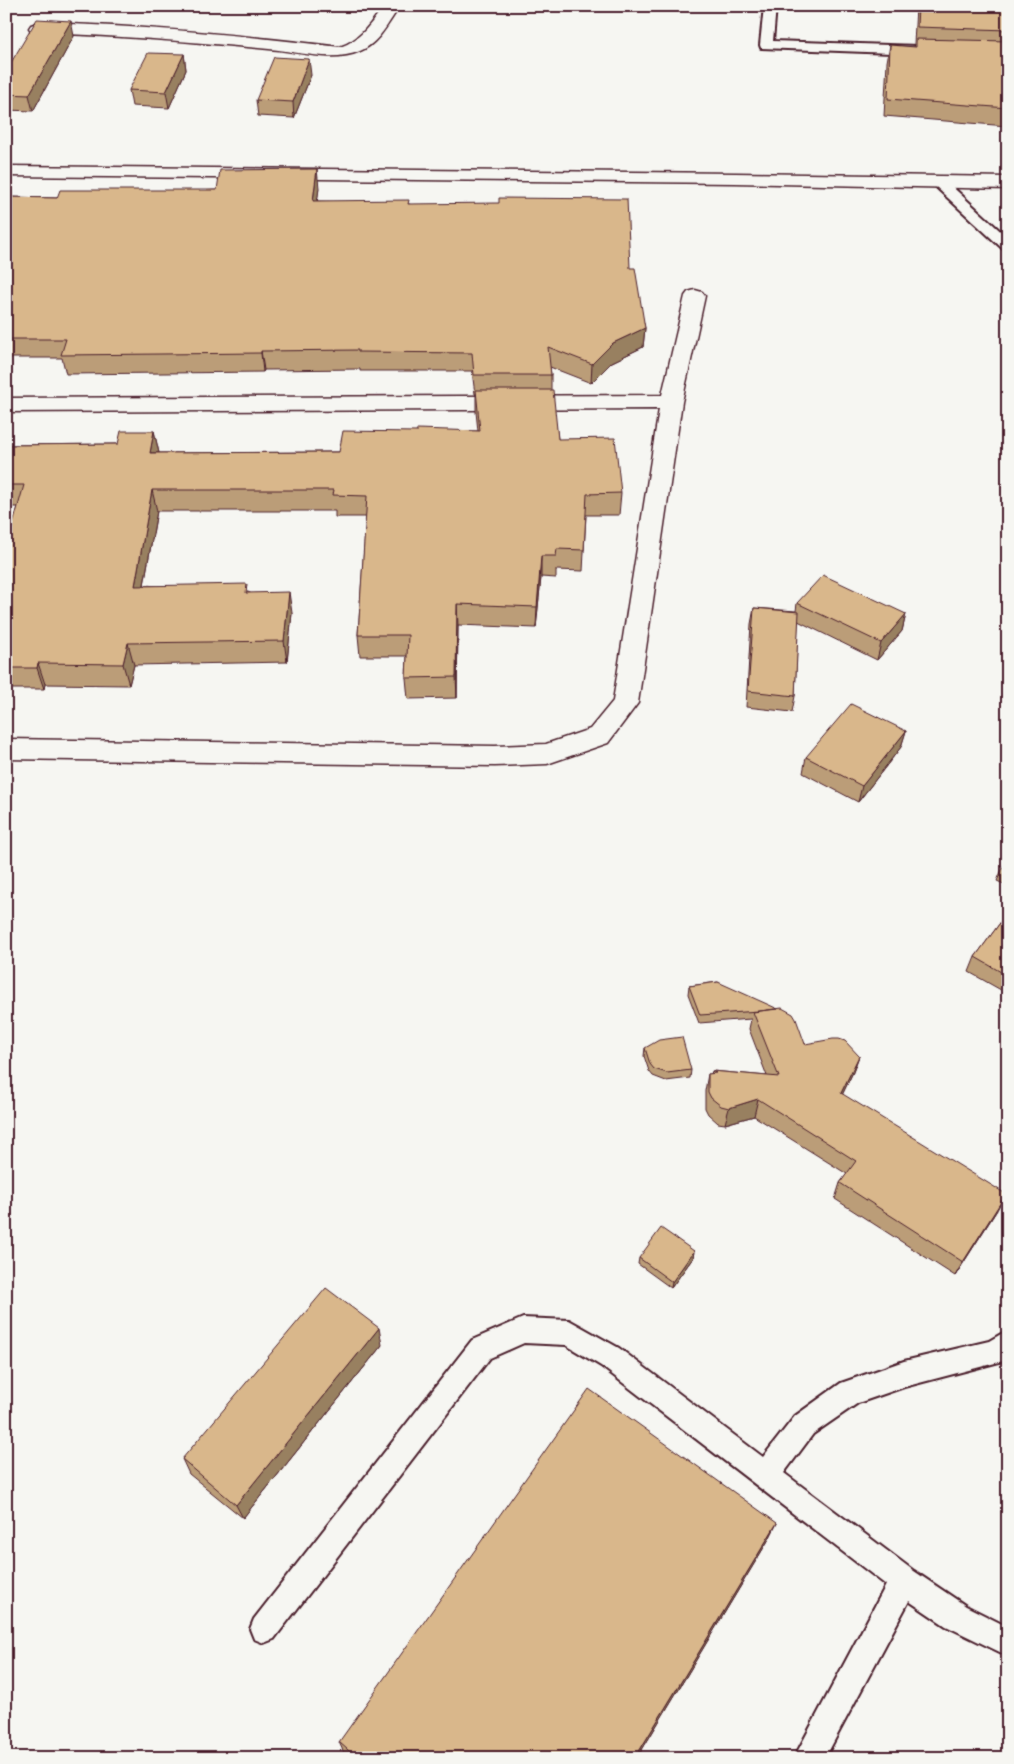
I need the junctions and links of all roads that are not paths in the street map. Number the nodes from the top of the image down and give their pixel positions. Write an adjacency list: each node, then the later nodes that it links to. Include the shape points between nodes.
1 (392, 6): 3 (street, via 371,35 356,47 341,52 84,29)
2 (770, 6): 4 (lane, via 766,45)
3 (37, 28)
4 (929, 50)
5 (6, 171): 6 (street)
6 (940, 183): 7 (street); 8 (lane)
7 (1008, 183)
8 (1008, 246)
9 (695, 296): 10 (street)
10 (671, 402): 11 (street); 12 (street, via 625,703 599,736 547,754 504,755)
11 (6, 405)
12 (6, 749)
13 (1008, 1343): 14 (lane, via 994,1352 904,1374 850,1392 804,1425)
14 (766, 1476): 15 (lane); 16 (lane, via 594,1347 569,1333 523,1330 481,1349)
15 (904, 1581): 17 (lane, via 956,1616); 18 (lane)
16 (264, 1629)
17 (1008, 1642)
18 (809, 1758)

